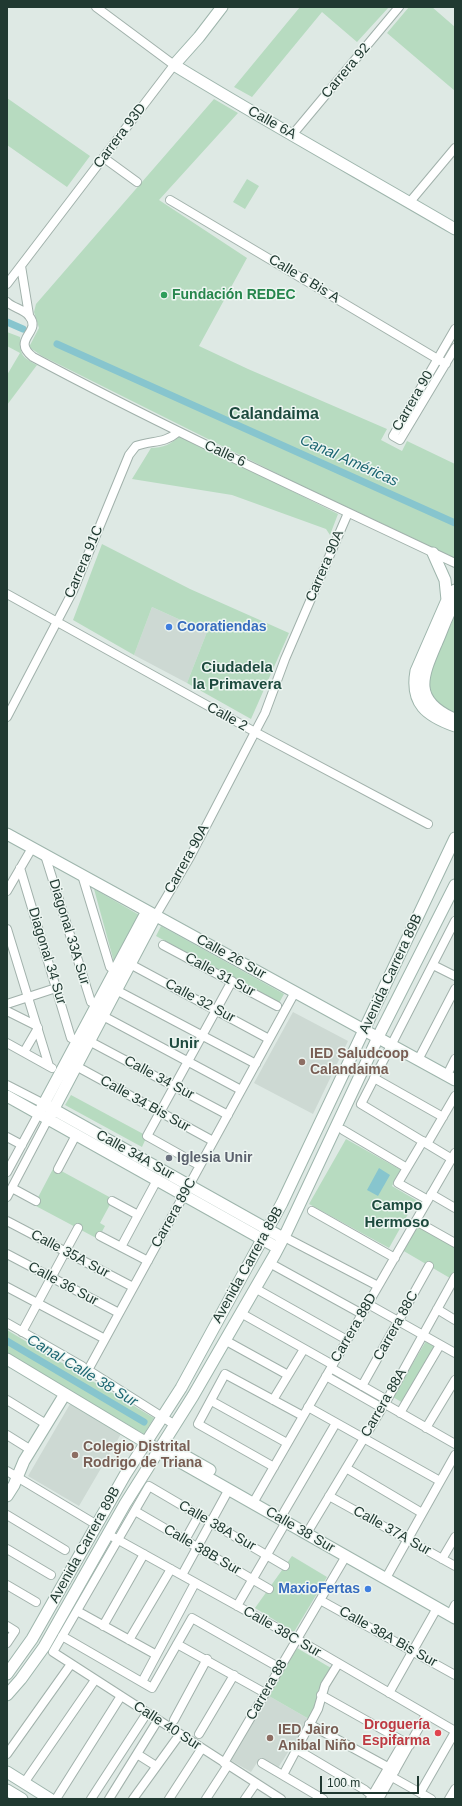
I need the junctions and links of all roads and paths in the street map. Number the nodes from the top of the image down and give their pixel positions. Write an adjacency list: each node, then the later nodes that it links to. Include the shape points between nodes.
1 (96, 7): 4 (street, Calle 6A)
2 (222, 7): 4 (street, Carrera 93D)
3 (399, 7): 5 (street, Carrera 92)
4 (174, 65): 5 (street, Calle 6A); 7 (street, Carrera 93D)
5 (293, 134): 10 (street, Calle 6A)
6 (455, 148): 10 (street)
7 (104, 158): 8 (street); 12 (street, Carrera 93D)
8 (137, 182)
9 (170, 200): 18 (street, Calle 6 Bis A)
10 (410, 202): 11 (street, Calle 6A)
11 (455, 229)
12 (21, 266): 13 (street, Carrera 93D); 15 (street)
13 (7, 284)
14 (7, 302): 15 (street)
15 (29, 315): 20 (street, Calle 6, via 33,324 24,343 26,352 105,396)
16 (455, 329): 18 (street, Carrera 90)
17 (455, 348): 19 (street, Carrera 90)
18 (438, 359): 19 (street, Calle 6 Bis A); 19 (street, Carrera 90, via 393,436 396,438 400,440)
19 (446, 364)
20 (178, 432): 21 (street, Calle 6); 27 (street, Carrera 91C, via 157,443 142,444 132,451 73,591)
21 (348, 513): 22 (street, Calle 6); 31 (street, Carrera 90A)
22 (433, 553): 23 (street, Calle 6); 26 (street)
23 (455, 563)
24 (455, 590): 26 (street)
25 (7, 594): 27 (street, Calle 2)
26 (451, 601): 29 (street, via 425,670 423,685 428,701 434,708); 30 (street, via 416,670 414,687 419,702 429,714)
27 (57, 622): 28 (street, Carrera 91C); 31 (street, Calle 2)
28 (7, 717)
29 (455, 719)
30 (455, 726)
31 (255, 732): 32 (street, Calle 2); 41 (street, Carrera 90A, via 190,857)
32 (428, 824)
33 (7, 834): 35 (street, Calle 26 Sur)
34 (455, 838): 62 (street, Avenida Carrera 89B)
35 (32, 848): 36 (street, Calle 26 Sur); 37 (street)
36 (45, 855): 38 (street, Calle 26 Sur); 56 (street, Diagonal 33A Sur, via 91,1002)
37 (20, 868): 40 (street); 50 (street, Diagonal 34 Sur)
38 (82, 875): 41 (street, Calle 26 Sur); 47 (street, via 110,967)
39 (455, 885): 64 (street, Avenida Carrera 89B)
40 (8, 887)
41 (151, 913): 45 (street, Carrera 90A); 47 (street, Carrera 90A); 53 (street, Calle 26 Sur)
42 (455, 921): 46 (street)
43 (7, 929): 54 (street)
44 (163, 945): 49 (street, Calle 31 Sur)
45 (130, 964): 52 (street, Carrera 90A); 58 (street, Calle 32 Sur)
46 (433, 965): 48 (street); 69 (street)
47 (116, 970): 56 (street, Carrera 90A)
48 (455, 976)
49 (232, 981): 57 (street, Calle 31 Sur); 58 (street)
50 (56, 988): 54 (street); 66 (street, Diagonal 34 Sur, via 71,1038)
51 (455, 988): 72 (street)
52 (116, 990): 60 (street, Carrera 90A); 63 (street)
53 (295, 992): 62 (street, Calle 26 Sur); 65 (street, Carrera 89C)
54 (28, 997): 55 (street); 61 (street)
55 (7, 1004)
56 (97, 1005): 66 (street, Carrera 90A)
57 (277, 1006)
58 (216, 1010): 63 (street); 65 (street, Calle 32 Sur)
59 (7, 1011): 61 (street)
60 (103, 1016): 67 (street, Carrera 90A); 73 (street)
61 (37, 1027): 70 (street); 75 (street)
62 (364, 1030): 64 (street, Calle 26 Sur); 113 (street, Avenida Carrera 89B, via 311,1145)
63 (202, 1035): 73 (street); 74 (street)
64 (378, 1038): 69 (street, Calle 26 Sur); 115 (street, Avenida Carrera 89B)
65 (269, 1039): 74 (street, Carrera 89C)
66 (78, 1041): 77 (street, Carrera 90A)
67 (90, 1041): 76 (street, Carrera 90A); 81 (street, Calle 34 Sur)
68 (7, 1043): 70 (street)
69 (391, 1045): 72 (street, Calle 26 Sur); 78 (street)
70 (24, 1052): 75 (street)
71 (455, 1059): 79 (street)
72 (418, 1060): 79 (street, Calle 26 Sur)
73 (188, 1061): 81 (street); 82 (street)
74 (256, 1064): 82 (street, Carrera 89C)
75 (50, 1066): 77 (street)
76 (76, 1066): 85 (street, Carrera 90A); 86 (street, Calle 34 Bis Sur)
77 (61, 1073): 85 (street, Carrera 90A)
78 (374, 1078): 88 (street); 93 (street, via 361,1104)
79 (451, 1078)
80 (7, 1084): 85 (street, Calle 34A Sur)
81 (175, 1086): 86 (street); 87 (street, Calle 34 Sur)
82 (241, 1090): 87 (street, Carrera 89C)
83 (7, 1096): 85 (street, Calle 34A Sur)
84 (455, 1096): 88 (street)
85 (46, 1112): 90 (street); 94 (street, Carrera 90A); 101 (street, Carrera 90A); 102 (street, Calle 34A Sur)
86 (160, 1112): 92 (street, Calle 34 Bis Sur); 96 (street, via 147,1136)
87 (228, 1115): 92 (street, Carrera 89C)
88 (443, 1117): 93 (street)
89 (343, 1130): 97 (street)
90 (76, 1134): 98 (street); 100 (street)
91 (7, 1137): 94 (street)
92 (213, 1141): 102 (street, Carrera 89C)
93 (425, 1143): 95 (street); 97 (street)
94 (22, 1145): 99 (street, Carrera 90A)
95 (452, 1161): 104 (street, Carrera 88D)
96 (195, 1163)
97 (407, 1168): 104 (street, via 398,1183)
98 (58, 1169)
99 (7, 1172)
100 (157, 1180): 102 (street); 109 (street)
101 (12, 1188): 103 (street, Carrera 90A); 105 (street)
102 (186, 1190): 113 (street); 121 (street, Carrera 89C)
103 (7, 1197)
104 (430, 1197): 107 (street); 111 (street, Carrera 88D)
105 (36, 1201)
106 (112, 1201): 109 (street)
107 (455, 1208)
108 (312, 1212): 120 (street)
109 (138, 1215): 117 (street)
110 (7, 1221): 118 (street, Calle 35A Sur)
111 (416, 1221): 116 (street); 120 (street, Carrera 88D)
112 (78, 1228): 118 (street)
113 (265, 1234): 115 (street); 162 (street, Avenida Carrera 89B)
114 (100, 1236): 117 (street)
115 (284, 1242): 126 (street); 165 (street, Avenida Carrera 89B)
116 (455, 1243)
117 (121, 1247): 121 (street)
118 (65, 1251): 124 (street); 127 (street, Calle 35A Sur)
119 (7, 1254): 124 (street, Calle 36 Sur)
120 (394, 1258): 126 (street, Carrera 88D)
121 (148, 1261): 127 (street, Carrera 89C)
122 (275, 1266): 134 (street)
123 (429, 1266): 137 (street, Carrera 88C)
124 (51, 1277): 130 (street); 133 (street, Calle 36 Sur)
125 (455, 1277): 132 (street, Carrera 88A)
126 (378, 1286): 131 (street, Carrera 88D)
127 (133, 1287): 133 (street, Carrera 89C)
128 (7, 1288): 130 (street)
129 (260, 1291): 142 (street)
130 (37, 1303): 139 (street); 141 (street)
131 (368, 1304): 134 (street, Carrera 88D); 137 (street)
132 (437, 1310): 136 (street); 140 (street, Carrera 88A)
133 (119, 1313): 141 (street, Carrera 89C)
134 (362, 1314): 142 (street, Carrera 88D)
135 (246, 1316): 145 (street)
136 (455, 1320)
137 (398, 1321): 140 (street); 153 (street, Carrera 88C)
138 (7, 1323): 139 (street)
139 (22, 1332): 149 (street)
140 (423, 1335): 144 (street); 158 (street, Carrera 88A)
141 (105, 1339): 149 (street, Carrera 89C)
142 (347, 1340): 148 (street, Carrera 88D)
143 (230, 1342): 150 (street)
144 (440, 1345): 146 (street); 160 (street)
145 (304, 1349): 148 (street); 150 (street)
146 (455, 1353)
147 (7, 1359): 154 (street, Calle 38 Sur)
148 (332, 1366): 151 (street, Carrera 88D); 153 (street)
149 (85, 1368): 162 (street)
150 (288, 1375): 156 (street)
151 (326, 1376): 158 (street); 159 (street, Carrera 88D)
152 (455, 1380): 166 (street)
153 (362, 1386): 158 (street)
154 (64, 1394): 164 (street); 169 (street, Calle 38 Sur)
155 (7, 1400): 164 (street)
156 (273, 1400): 161 (street); 176 (street, via 225,1374 198,1424)
157 (215, 1404): 170 (street)
158 (385, 1404): 160 (street); 168 (street, Carrera 88A)
159 (308, 1407): 161 (street, Carrera 88D); 163 (street)
160 (400, 1413): 166 (street)
161 (303, 1416): 170 (street, Carrera 88D)
162 (162, 1417): 165 (street); 169 (street, Avenida Carrera 89B)
163 (336, 1423): 168 (street); 189 (street)
164 (46, 1424): 173 (street)
165 (175, 1425): 172 (street, Avenida Carrera 89B); 175 (street, via 178,1444)
166 (426, 1428): 171 (street)
167 (7, 1435): 173 (street)
168 (364, 1438): 177 (street, Carrera 88A); 180 (street)
169 (145, 1442): 172 (street, Calle 38 Sur); 191 (street, Avenida Carrera 89B)
170 (288, 1443): 176 (street, Carrera 88D)
171 (455, 1444)
172 (161, 1446): 175 (street, Calle 38 Sur); 181 (street, Calle 38 Sur); 193 (street, Avenida Carrera 89B)
173 (31, 1450): 179 (street)
174 (455, 1455): 180 (street)
175 (186, 1456): 184 (street, Calle 38 Sur)
176 (274, 1466): 184 (street, Carrera 88D)
177 (346, 1468): 183 (street, Carrera 88A); 186 (street)
178 (7, 1471): 179 (street)
179 (17, 1477): 182 (street); 191 (street)
180 (440, 1481): 186 (street)
181 (229, 1489): 184 (street, Calle 38 Sur); 190 (street)
182 (7, 1496)
183 (329, 1496): 192 (street, Carrera 88A); 197 (street, Calle 37A Sur)
184 (255, 1500): 189 (street, Calle 38 Sur)
185 (135, 1511): 188 (street, Calle 38A Sur, via 149,1486); 195 (street); 196 (street, Calle 38B Sur)
186 (422, 1513): 197 (street)
187 (7, 1515): 200 (street)
188 (199, 1515): 190 (street, Calle 38A Sur); 196 (street)
189 (285, 1517): 192 (street, Calle 38 Sur); 202 (street); 203 (street, Calle 38 Sur)
190 (210, 1522): 198 (street); 202 (street, Calle 38A Sur)
191 (97, 1525): 234 (street, Avenida Carrera 89B, via 32,1640)
192 (310, 1528): 210 (street, Calle 38 Sur)
193 (108, 1534): 195 (street, Calle 38C Sur); 241 (street, Avenida Carrera 89B, via 44,1647)
194 (455, 1536): 204 (street)
195 (118, 1540): 201 (street, Calle 38C Sur); 219 (street)
196 (185, 1540): 198 (street, Calle 38B Sur)
197 (407, 1540): 204 (street, Calle 37A Sur); 210 (street)
198 (197, 1547): 209 (street); 211 (street, Calle 38B Sur)
199 (7, 1549): 208 (street)
200 (65, 1550)
201 (144, 1554): 207 (street, Calle 38C Sur); 222 (street)
202 (267, 1555): 205 (street, Calle 38A Sur); 211 (street)
203 (346, 1556): 210 (street, Calle 38 Sur); 215 (street, Carrera 88)
204 (442, 1559): 206 (street, Calle 37A Sur)
205 (285, 1566)
206 (455, 1566)
207 (171, 1569): 209 (street, Calle 38C Sur); 225 (street)
208 (51, 1575)
209 (182, 1575): 212 (street, Calle 38C Sur)
210 (387, 1576): 218 (street, Calle 38 Sur); 220 (street, Calle 38 Sur)
211 (253, 1579): 214 (street, Calle 38B Sur); 217 (street)
212 (195, 1582): 217 (street, Calle 38C Sur); 238 (street)
213 (7, 1585): 216 (street)
214 (269, 1589)
215 (320, 1600): 224 (street, Carrera 88); 228 (street, Calle 38A Bis Sur)
216 (36, 1602)
217 (237, 1606): 224 (street, Calle 38C Sur)
218 (437, 1608): 220 (street, Calle 38 Sur); 228 (street)
219 (77, 1611): 222 (street); 223 (street)
220 (454, 1611)
221 (7, 1626): 226 (street, via 15,1631)
222 (103, 1626): 225 (street)
223 (62, 1636): 231 (street, Calle 40 Sur, via 53,1652); 238 (street)
224 (297, 1639): 232 (street, Calle 38C Sur); 233 (street, Carrera 88)
225 (129, 1640): 229 (street)
226 (7, 1643)
227 (177, 1644): 230 (street); 233 (street, via 192,1618); 238 (street, via 152,1688)
228 (413, 1651): 236 (street, Calle 38A Bis Sur); 240 (street)
229 (154, 1653)
230 (207, 1659): 235 (street); 247 (street)
231 (71, 1664): 237 (street, Calle 40 Sur); 255 (street)
232 (338, 1664): 240 (street, Calle 38C Sur); 242 (street)
233 (280, 1668): 239 (street, Carrera 88)
234 (7, 1674)
235 (234, 1675): 239 (street); 251 (street)
236 (455, 1675)
237 (95, 1680): 243 (street, Calle 40 Sur); 263 (street)
238 (142, 1682)
239 (266, 1693): 258 (street, Carrera 88)
240 (389, 1694): 245 (street, Calle 38C Sur)
241 (7, 1695)
242 (321, 1695): 248 (street, via 318,1709); 252 (street)
243 (121, 1696): 244 (street, Calle 40 Sur); 269 (street)
244 (147, 1713): 246 (street, Calle 40 Sur); 270 (street)
245 (426, 1715): 249 (street, Calle 38C Sur); 252 (street)
246 (158, 1720): 250 (street, Calle 40 Sur); 256 (street)
247 (174, 1720)
248 (309, 1724): 254 (street); 261 (street)
249 (455, 1732): 266 (street)
250 (180, 1734): 253 (street, Calle 40 Sur); 259 (street)
251 (199, 1734)
252 (407, 1743): 261 (street)
253 (202, 1748): 258 (street, Calle 40 Sur); 273 (street)
254 (296, 1749): 262 (street); 267 (street)
255 (7, 1754)
256 (137, 1754): 259 (street); 271 (street)
257 (262, 1763): 262 (street)
258 (226, 1764): 264 (street, Calle 40 Sur); 274 (street, Carrera 88)
259 (156, 1766): 272 (street)
260 (7, 1772): 263 (street)
261 (392, 1772): 266 (street); 267 (street)
262 (283, 1775): 277 (street)
263 (24, 1783): 268 (street)
264 (256, 1783): 275 (street); 276 (street, Calle 40 Sur)
265 (455, 1789): 279 (street)
266 (420, 1793): 278 (street)
267 (374, 1798)
268 (50, 1799)
269 (56, 1799)
270 (91, 1799)
271 (108, 1799)
272 (133, 1799)
273 (169, 1799)
274 (206, 1799)
275 (245, 1799)
276 (281, 1799)
277 (323, 1799)
278 (431, 1799)
279 (449, 1799)

